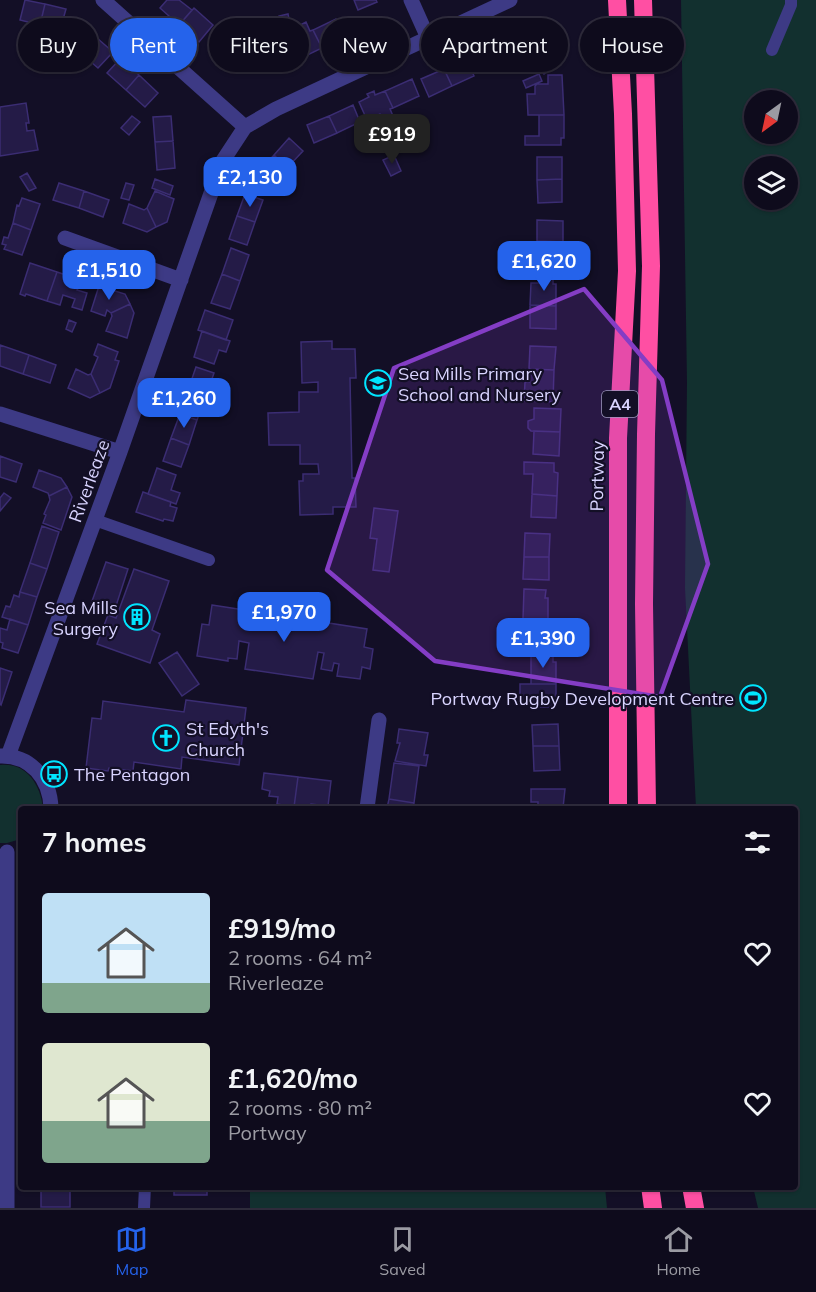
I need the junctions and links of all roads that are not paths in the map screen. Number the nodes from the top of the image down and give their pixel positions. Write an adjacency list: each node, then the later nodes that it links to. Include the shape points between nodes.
1 (103, 0): 11 (street)
2 (411, 0): 8 (street)
3 (510, 0): 7 (street, Riverleaze)
4 (617, 0): 22 (highway, Portway / A4, via 627,271 618,438)
5 (643, 0): 23 (highway, A4, via 651,266 644,604)
6 (791, 0): 10 (lane)
7 (471, 18)
8 (421, 22)
9 (421, 41): 11 (street, Riverleaze)
10 (772, 50)
11 (245, 127): 13 (street, Riverleaze, via 222,162)
12 (65, 238): 13 (street)
13 (182, 280): 15 (street, Riverleaze)
14 (0, 414): 15 (street)
15 (120, 452): 16 (street, Riverleaze)
16 (95, 520): 17 (lane); 19 (street, Riverleaze)
17 (209, 560)
18 (379, 720): 21 (street)
19 (4, 756): 20 (street, via 35,768 44,779)
20 (53, 806)
21 (367, 806)
22 (618, 806)
23 (647, 806)
24 (9, 850): 28 (street)
25 (145, 1190): 29 (lane)
26 (651, 1190): 30 (highway)
27 (692, 1190): 31 (highway)
28 (8, 1208)
29 (144, 1208)
30 (653, 1208)
31 (694, 1208)

